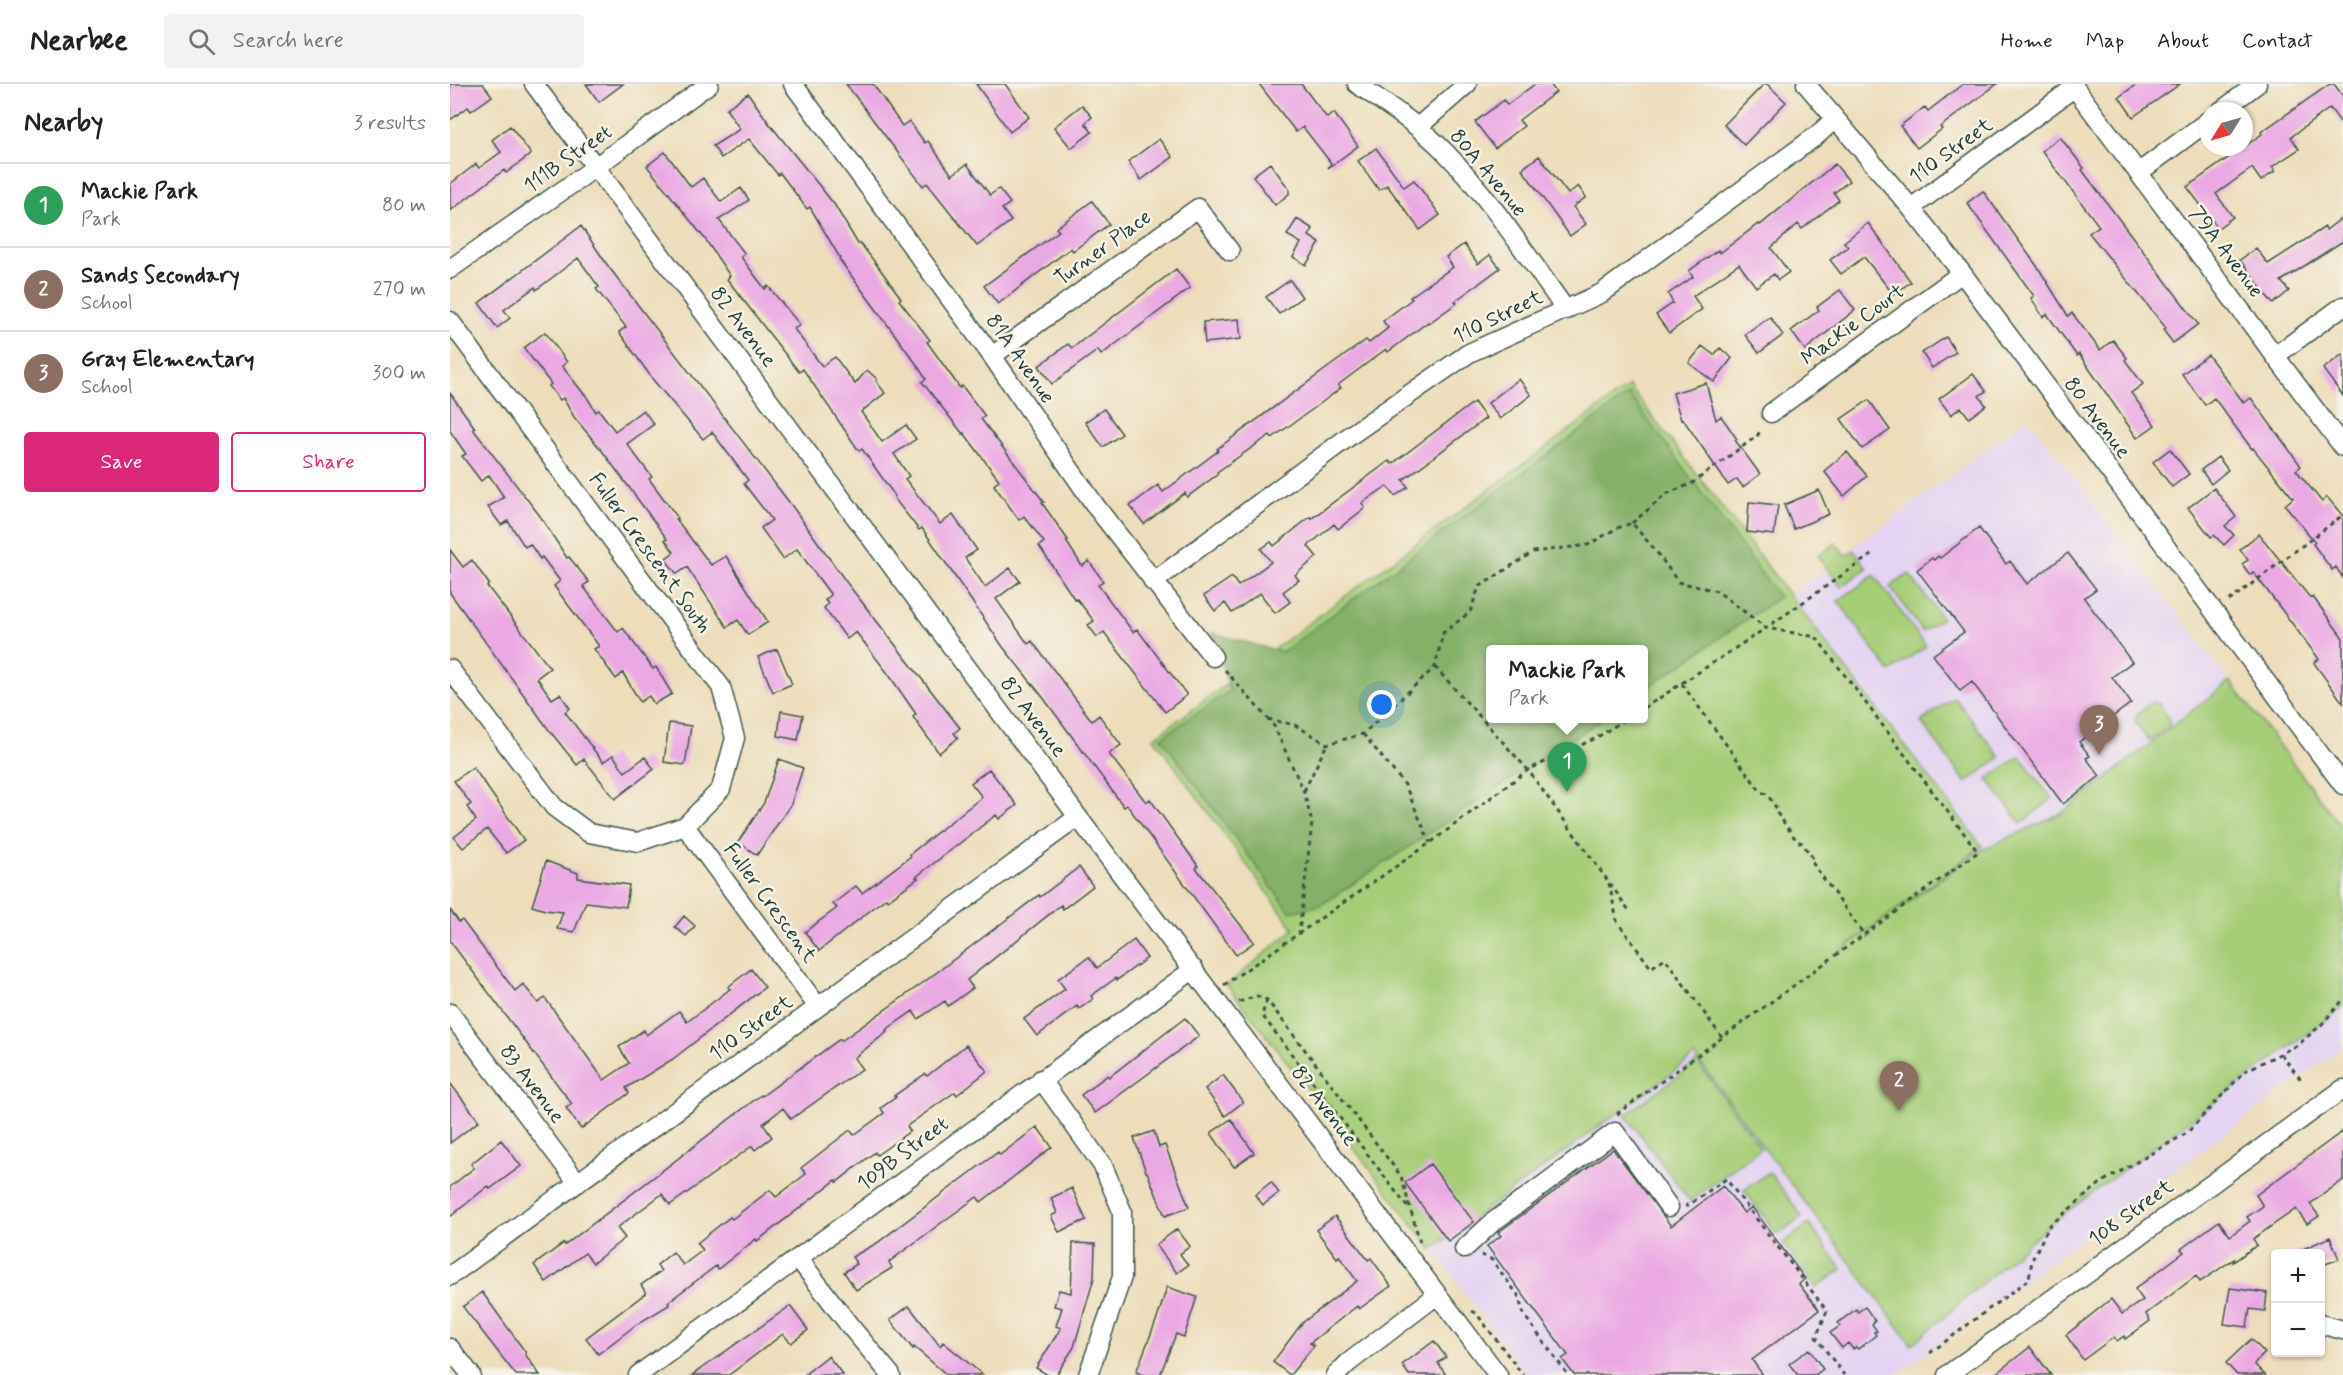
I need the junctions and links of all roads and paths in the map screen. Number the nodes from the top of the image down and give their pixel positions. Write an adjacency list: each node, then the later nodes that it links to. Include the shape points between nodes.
1 (534, 84): 13 (street, 82 Avenue)
2 (709, 84): 13 (street, 111B Street)
3 (793, 84): 22 (street, 81A Avenue)
4 (1357, 84): 11 (street, 80A Avenue)
5 (1467, 84): 11 (street)
6 (1806, 84): 10 (street, 80 Avenue)
7 (2257, 84): 9 (street)
8 (2073, 86): 14 (street, 79A Avenue); 15 (street, 110 Street)
9 (2233, 102)
10 (1835, 119): 15 (street, 80 Avenue); 20 (street, 110 Street, via 1602,293)
11 (1418, 127): 20 (street, 80A Avenue, via 1478,190)
12 (2199, 128): 14 (street)
13 (596, 168): 17 (street, 111B Street); 45 (street, 82 Avenue)
14 (2138, 173): 23 (street, 79A Avenue)
15 (1911, 208): 18 (street, 80 Avenue)
16 (1230, 251): 22 (street, Turner Place, via 1198,208)
17 (450, 269)
18 (1962, 273): 24 (street, MacKie Court); 43 (street, 80 Avenue)
19 (2343, 306): 23 (street)
20 (1566, 310): 30 (street, 110 Street, via 1469,353)
21 (450, 321): 46 (street, Fuller Crescent South, via 721,687 735,738 721,789)
22 (992, 356): 30 (street, 81A Avenue)
23 (2275, 356): 26 (street, 79A Avenue)
24 (1771, 413)
25 (1761, 430): 28 (path, via 1691,484 1668,493)
26 (2343, 447)
27 (2343, 515): 31 (path)
28 (1632, 523): 32 (path, via 1678,582 1717,591); 34 (path, via 1588,545 1533,552 1479,586 1470,612 1443,633)
29 (1874, 553): 32 (path)
30 (1153, 582): 33 (street, 81A Avenue)
31 (2229, 601)
32 (1766, 628): 36 (path); 51 (path, via 1816,637 1978,852)
33 (1213, 657): 38 (path)
34 (1435, 667): 40 (path); 42 (path)
35 (450, 669): 46 (street, via 554,807 589,833 638,842)
36 (1682, 684): 37 (path); 51 (path, via 1761,792 1767,794)
37 (1648, 705)
38 (1268, 719): 41 (path, via 1295,725); 44 (path)
39 (1619, 723): 42 (path)
40 (1363, 734): 41 (path); 47 (path, via 1405,785)
41 (1327, 744): 44 (path)
42 (1528, 770): 47 (path); 48 (path)
43 (2343, 785)
44 (1304, 792): 50 (path, via 1312,823)
45 (1078, 818): 52 (street, 82 Avenue); 57 (street, 110 Street)
46 (685, 826): 57 (street, Fuller Crescent)
47 (1430, 843): 50 (path)
48 (1609, 882): 49 (path); 59 (path, via 1617,921 1651,968 1665,958)
49 (1631, 913)
50 (1299, 933): 53 (path)
51 (1865, 936): 59 (path)
52 (1194, 969): 61 (street, 109B Street); 72 (street, 82 Avenue)
53 (1224, 986)
54 (1267, 1000): 56 (path, via 1257,996); 67 (path, via 1401,1176); 67 (path, via 1262,1015)
55 (2343, 1000): 60 (path, via 2307,1039)
56 (1237, 1003)
57 (819, 1007): 65 (street, 110 Street)
58 (450, 1013): 65 (street, 83 Avenue)
59 (1723, 1039): 64 (path, via 1618,1113)
60 (2281, 1054): 62 (path); 76 (path, via 2245,1071 2187,1133 2102,1182 2049,1226 2032,1260 2029,1279)
61 (1041, 1080): 70 (street, 109B Street); 80 (street, via 1102,1166 1122,1211 1122,1277)
62 (2302, 1081)
63 (2343, 1089): 85 (street, 108 Street)
64 (1626, 1124)
65 (578, 1183): 71 (street, 110 Street)
66 (1675, 1202): 68 (street, via 1615,1132 1493,1222); 84 (path, via 1687,1206 1726,1179 1827,1311 1816,1338)
67 (1412, 1212): 69 (path)
68 (1471, 1251): 83 (path, via 1491,1259 1518,1295 1524,1315)
69 (1424, 1252)
70 (798, 1258): 78 (street, 109B Street); 79 (street)
71 (450, 1276)
72 (1437, 1295): 81 (street); 82 (street, 82 Avenue)
73 (2325, 1325): 74 (street)
74 (2343, 1330)
75 (450, 1348): 77 (street)
76 (1930, 1353)
77 (471, 1375)
78 (638, 1375)
79 (891, 1375)
80 (1088, 1375)
81 (1336, 1375)
82 (1498, 1375)
83 (1568, 1375)
84 (1844, 1375)
85 (1948, 1375)

